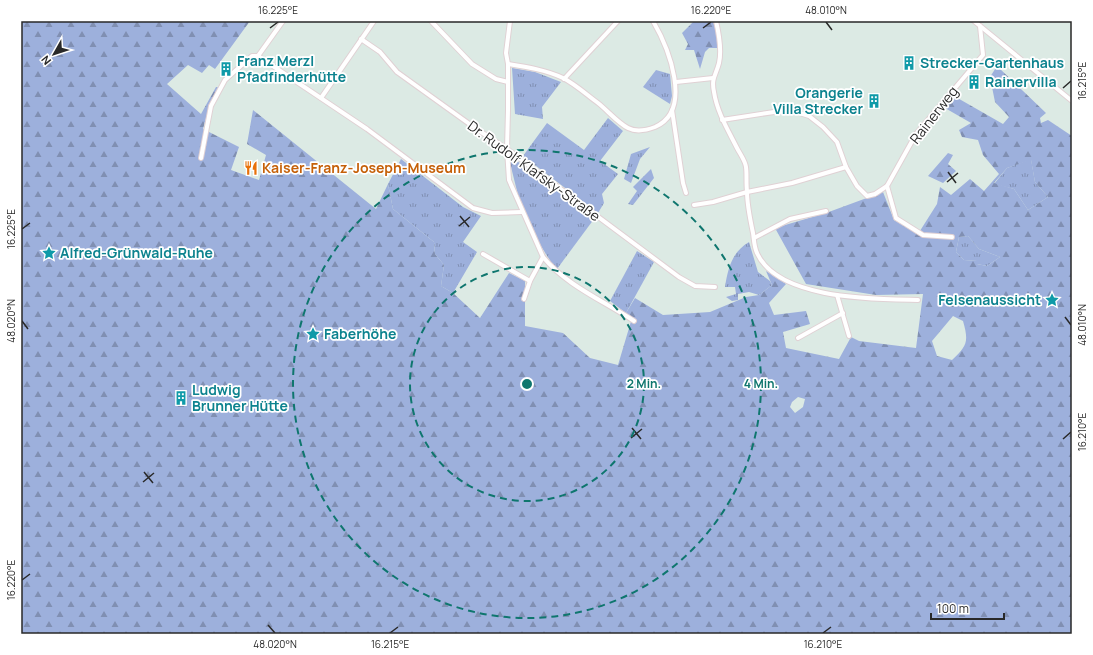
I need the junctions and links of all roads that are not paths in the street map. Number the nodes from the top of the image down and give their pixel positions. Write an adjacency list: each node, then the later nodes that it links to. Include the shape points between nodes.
1 (283, 21): 11 (street)
2 (374, 21): 10 (street)
3 (431, 21): 15 (street, via 472,64 496,80)
4 (510, 21): 12 (street, via 506,53)
5 (618, 21): 14 (street)
6 (653, 21): 16 (street, via 662,36)
7 (716, 21): 13 (street, via 719,62)
8 (974, 21): 9 (street)
9 (980, 26): 18 (street); 24 (street, Rainerweg, via 983,55 916,134)
10 (361, 40): 17 (street); 21 (street, Dr. Rudolf Klafsky-Straße, via 380,52 398,72)
11 (258, 56): 17 (street); 22 (street, via 252,56 225,80 211,106)
12 (508, 64): 14 (street, via 533,68); 15 (street)
13 (713, 78): 16 (street); 20 (street, via 717,107)
14 (564, 79): 19 (street, via 628,128 636,131 662,124)
15 (508, 82): 21 (street)
16 (676, 82): 19 (street)
17 (321, 98): 29 (street, via 473,208 492,213)
18 (1072, 101)
19 (672, 110): 26 (street)
20 (722, 120): 23 (street, via 793,111 809,116 837,142); 25 (street, via 746,166)
21 (507, 148): 29 (street, via 509,180); 35 (street, Dr. Rudolf Klafsky-Straße, via 679,277 696,286)
22 (201, 158)
23 (846, 167): 24 (street, via 857,186 867,196); 25 (street, via 792,183)
24 (887, 186): 30 (street, via 896,218 923,234)
25 (747, 192): 27 (street); 31 (street)
26 (686, 193)
27 (694, 206)
28 (826, 211): 31 (street, via 790,218)
29 (522, 212): 33 (street)
30 (952, 236)
31 (754, 238): 36 (street, via 756,252 763,264 775,275 800,287)
32 (483, 254): 34 (street)
33 (543, 257): 34 (street); 40 (street, via 566,279)
34 (530, 281): 37 (street)
35 (716, 287)
36 (837, 295): 38 (street, via 864,299); 39 (street)
37 (524, 300)
38 (918, 300)
39 (843, 313): 41 (street); 42 (street)
40 (634, 321)
41 (849, 336)
42 (798, 338)

